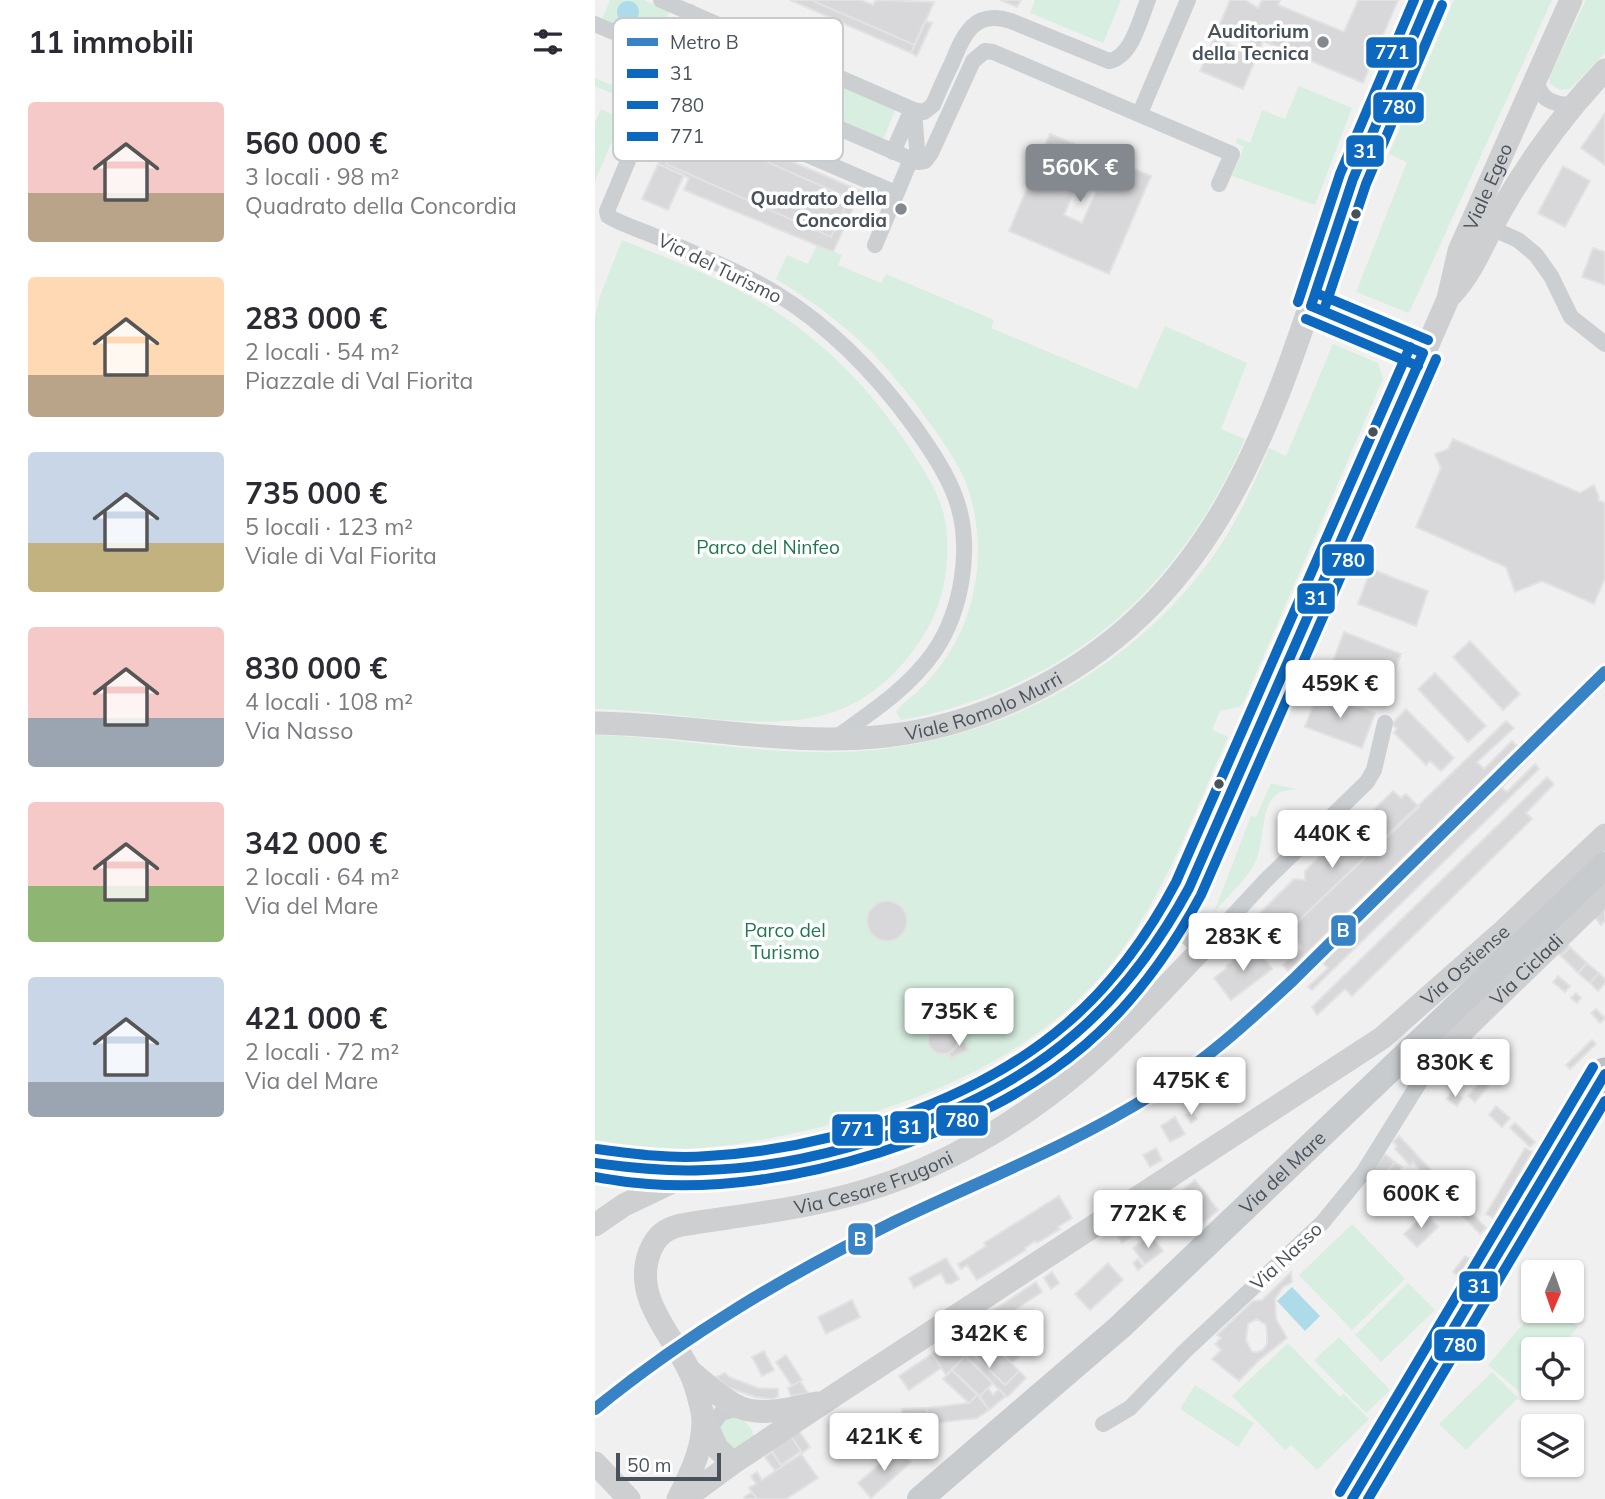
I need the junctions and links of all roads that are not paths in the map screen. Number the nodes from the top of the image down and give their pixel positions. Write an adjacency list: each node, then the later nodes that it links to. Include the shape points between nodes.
1 (661, 0): 6 (street)
2 (1148, 0): 15 (street, via 1124,54 1116,60 1103,60 1000,18 986,18 963,37 932,107 924,112)
3 (1188, 0): 16 (street)
4 (1429, 0): 27 (main road, Viale Romolo Murri, via 1353,179)
5 (1571, 0): 12 (main road, Viale Egeo)
6 (689, 12): 7 (street); 8 (street)
7 (687, 18)
8 (703, 18)
9 (595, 24): 10 (street)
10 (613, 32)
11 (1605, 69): 14 (main road, Viale Egeo)
12 (1536, 76): 14 (street, via 1546,100); 26 (main road, Viale Egeo, via 1459,251)
13 (843, 79): 15 (street)
14 (1574, 104): 24 (main road, Viale Egeo, via 1520,178)
15 (913, 109): 18 (street); 21 (street)
16 (1140, 113): 21 (street, via 985,51 971,65 929,156); 22 (street, via 1231,154)
17 (843, 130): 18 (street)
18 (894, 152): 21 (street)
19 (628, 161): 30 (street, Via del Turismo, via 607,211 610,217 741,274 819,324 879,382)
20 (822, 161): 23 (street)
21 (914, 161): 23 (street)
22 (1219, 184)
23 (896, 193): 25 (street)
24 (1491, 228): 26 (main road, Viale Egeo, via 1465,279); 28 (street, via 1518,240 1536,255 1571,317)
25 (875, 245)
26 (1448, 299): 29 (main road, Viale Egeo)
27 (1311, 306): 29 (main road); 34 (main road, Viale Romolo Murri, via 1223,514 1189,563 1145,612 1091,657 1029,694 964,719 909,733)
28 (1605, 344)
29 (1423, 353): 38 (main road, Viale Egeo, via 1218,827)
30 (944, 472): 31 (street); 34 (street, Via del Turismo, via 962,531 963,564 952,617 915,675)
31 (963, 483)
32 (595, 723): 34 (main road, Viale Romolo Murri)
33 (1385, 723): 39 (street, via 1367,782 1267,878)
34 (834, 740)
35 (1605, 835): 49 (main road, Via Ostiense, via 1382,1038)
36 (1605, 865): 40 (main road, Via del Mare)
37 (1605, 893): 40 (main road, Via Cicladi)
38 (1173, 920): 39 (main road); 42 (main road, Viale Egeo, via 1127,983 1078,1032 1023,1073)
39 (1204, 947): 44 (main road, Via Cesare Frugoni, via 1083,1068)
40 (1426, 1051): 52 (street, Via Nasso, via 1363,1173 1322,1223 1130,1408); 58 (main road, Via del Mare)
41 (1605, 1074): 59 (highway)
42 (957, 1108): 44 (main road); 46 (main road, Viale Egeo, via 826,1152 749,1167)
43 (1605, 1111): 60 (highway)
44 (974, 1144): 48 (main road, Via Cesare Frugoni, via 860,1192 663,1231 648,1257 647,1288 655,1314)
45 (595, 1163): 46 (main road, Viale Egeo)
46 (695, 1171): 47 (main road, via 624,1205)
47 (595, 1225)
48 (689, 1370): 50 (main road); 51 (main road)
49 (825, 1402): 50 (main road, via 775,1410); 54 (main road, Via Ostiense)
50 (740, 1407): 51 (street)
51 (706, 1422): 54 (main road, via 717,1448); 56 (main road, via 693,1470)
52 (1103, 1424)
53 (595, 1463): 55 (main road)
54 (733, 1463): 57 (main road, Via Ostiense)
55 (629, 1499)
56 (678, 1499)
57 (684, 1499)
58 (920, 1499)
59 (1352, 1499)
60 (1373, 1499)

